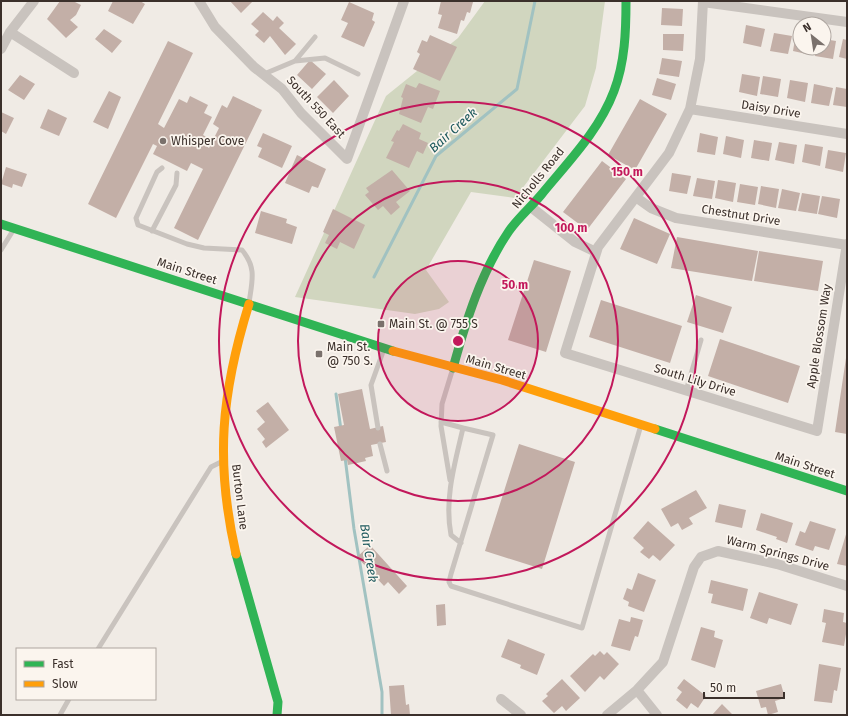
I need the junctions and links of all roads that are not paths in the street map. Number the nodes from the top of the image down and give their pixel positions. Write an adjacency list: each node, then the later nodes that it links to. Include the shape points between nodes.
1 (34, 1): 7 (street)
2 (199, 1): 12 (street, South 550 East, via 215,27)
3 (404, 1): 12 (street, South 550 East, via 347,159 301,113 282,89)
4 (626, 1): 19 (main road, Nicholls Road, via 622,63 608,105 593,129)
5 (703, 1): 6 (street); 14 (street, via 700,59)
6 (847, 22)
7 (10, 32): 9 (street); 11 (street)
8 (316, 37): 10 (lane, South 550 East)
9 (1, 49)
10 (295, 61): 12 (lane, South 550 East); 13 (lane, via 325,58)
11 (74, 73)
12 (264, 74)
13 (358, 74)
14 (690, 109): 15 (street, Daisy Drive); 18 (street, via 669,153)
15 (847, 134)
16 (162, 168): 22 (lane, via 157,172 136,218 138,225)
17 (177, 173): 22 (lane, via 176,185)
18 (637, 198): 23 (street, Chestnut Drive, via 651,208 676,218); 25 (street)
19 (531, 207): 25 (street, via 575,242); 29 (main road, Nicholls Road, via 511,229 487,268 474,298)
20 (1, 224): 21 (main road, Main Street)
21 (15, 228): 24 (lane); 26 (main road, Main Street)
22 (152, 231): 26 (lane, via 204,248 242,250 249,259 253,271)
23 (847, 245): 35 (street, Apple Blossom Way)
24 (1, 250)
25 (596, 252): 30 (street, South Lily Drive, via 565,353)
26 (248, 304): 28 (main road, Main Street); 37 (main road, Burton Lane, via 238,337 226,399)
27 (701, 340): 30 (lane)
28 (384, 348): 29 (main road, Main Street); 33 (lane, via 371,385)
29 (453, 368): 31 (lane, via 442,404); 32 (main road, Main Street, via 502,380)
30 (686, 391): 35 (street, South Lily Drive)
31 (441, 422): 34 (lane); 39 (lane)
32 (641, 424): 40 (main road, Main Street); 41 (lane, via 582,628 451,586 450,574)
33 (378, 428)
34 (463, 428): 39 (lane); 41 (lane, via 492,435)
35 (817, 431)
36 (380, 444): 38 (lane)
37 (223, 460): 43 (lane, via 211,467); 48 (main road, Burton Lane, via 227,513 278,702)
38 (387, 471)
39 (450, 483): 41 (lane, via 451,535)
40 (847, 491)
41 (461, 543)
42 (847, 586): 44 (street, Warm Springs Drive, via 777,564 718,551 701,557 694,567 663,662)
43 (99, 648)
44 (637, 690): 50 (street, Warm Springs Drive); 51 (street)
45 (501, 699): 49 (street)
46 (68, 700): 47 (lane)
47 (60, 715)
48 (276, 715)
49 (521, 715)
50 (607, 715)
51 (657, 715)

